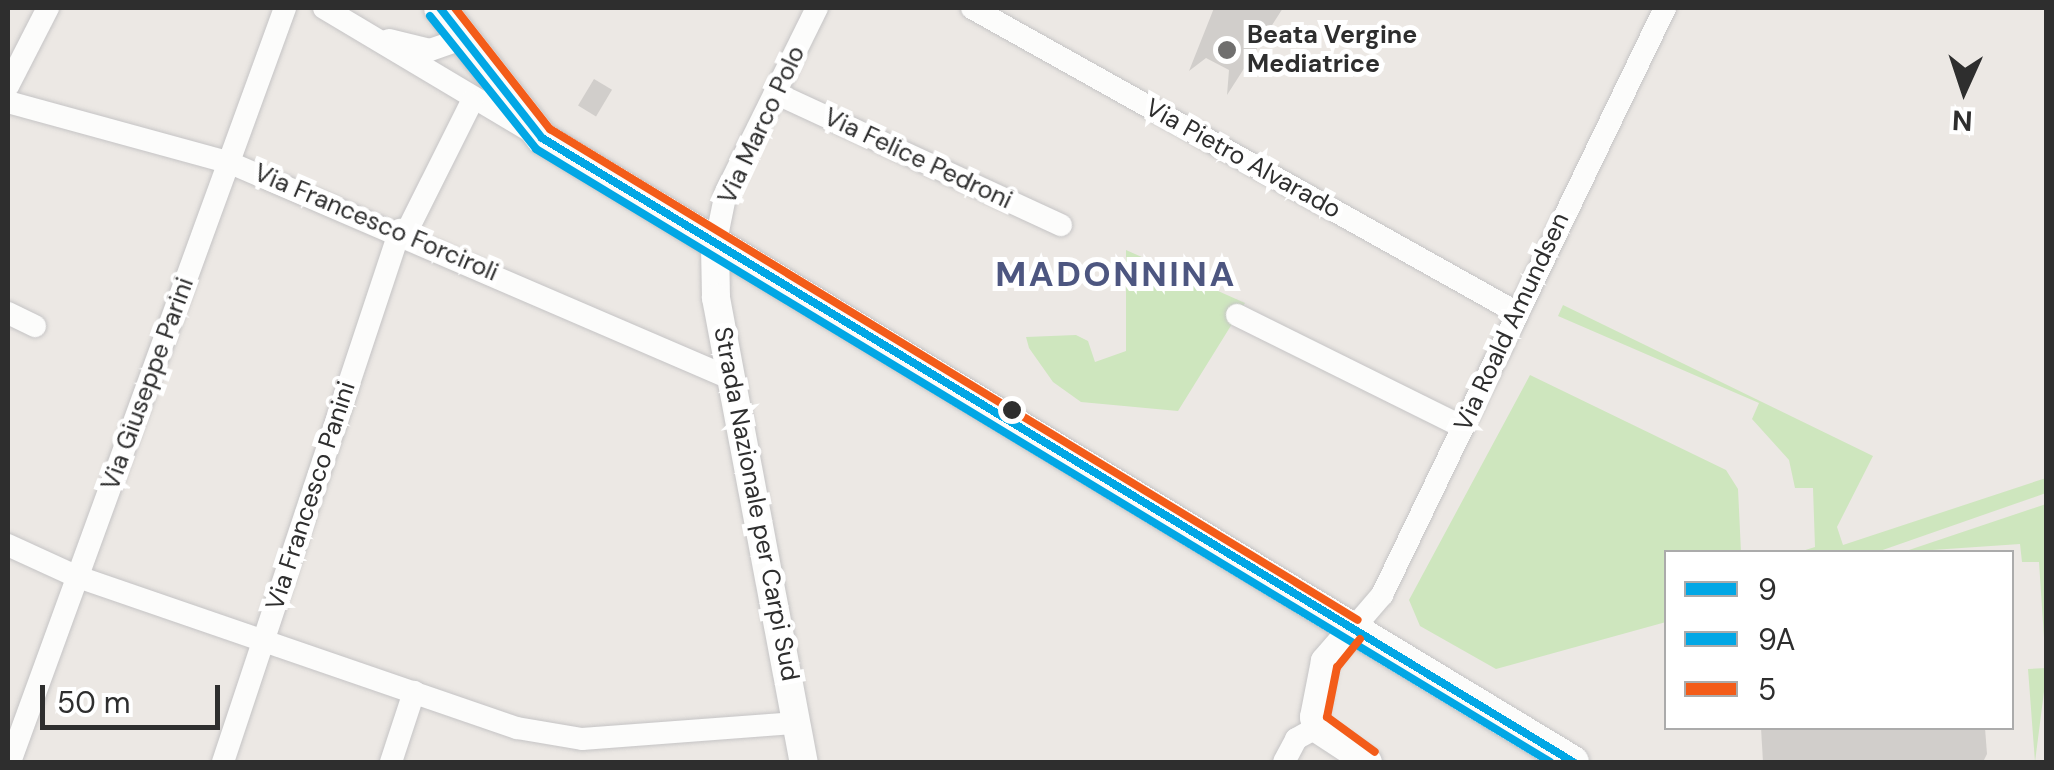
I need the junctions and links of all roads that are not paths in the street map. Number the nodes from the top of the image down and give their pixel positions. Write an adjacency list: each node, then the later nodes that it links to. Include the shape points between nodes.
1 (48, 8): 10 (street)
2 (285, 8): 15 (street, Via Giuseppe Parini)
3 (326, 8): 9 (street, via 402,48 430,50); 13 (street)
4 (440, 8): 9 (main road)
5 (817, 8): 11 (street, Via Marco Polo)
6 (972, 8): 8 (street, Via Pietro Alvarado)
7 (1664, 8): 19 (street, Via Roald Amundsen)
8 (1013, 18): 19 (street, Via Pietro Alvarado)
9 (459, 40): 14 (main road)
10 (8, 86)
11 (776, 93): 16 (street, Via Felice Pedroni); 18 (street, Via Marco Polo, via 726,192)
12 (8, 102): 15 (street, Via Francesco Forciroli)
13 (472, 102): 14 (street); 17 (street, Via Francesco Panini)
14 (542, 138): 18 (main road)
15 (228, 162): 17 (street, Via Francesco Forciroli); 26 (street, Via Giuseppe Parini)
16 (1061, 225)
17 (403, 231): 23 (street, Via Francesco Forciroli); 28 (street, Via Francesco Panini)
18 (715, 246): 23 (street, Strada Nazionale per Carpi Sud, via 713,275); 27 (main road)
19 (1514, 311): 24 (street, Via Roald Amundsen)
20 (8, 313): 22 (street)
21 (1238, 316): 24 (street)
22 (36, 326)
23 (732, 379): 30 (street, Strada Nazionale per Carpi Sud)
24 (1463, 426): 27 (street, Via Roald Amundsen, via 1382,595)
25 (8, 545): 26 (street)
26 (78, 577): 28 (street); 33 (street, Via Giuseppe Parini)
27 (1351, 631): 31 (street, via 1324,662); 40 (main road)
28 (263, 639): 29 (street); 34 (street, Via Francesco Panini)
29 (414, 692): 32 (street, via 517,728); 35 (street)
30 (796, 723): 32 (street); 37 (street, Strada Nazionale per Carpi Sud)
31 (1316, 728): 38 (street, via 1296,739); 39 (street)
32 (582, 739): 36 (street)
33 (10, 762)
34 (223, 762)
35 (392, 762)
36 (574, 762)
37 (804, 762)
38 (1284, 762)
39 (1368, 762)
40 (1572, 762)

